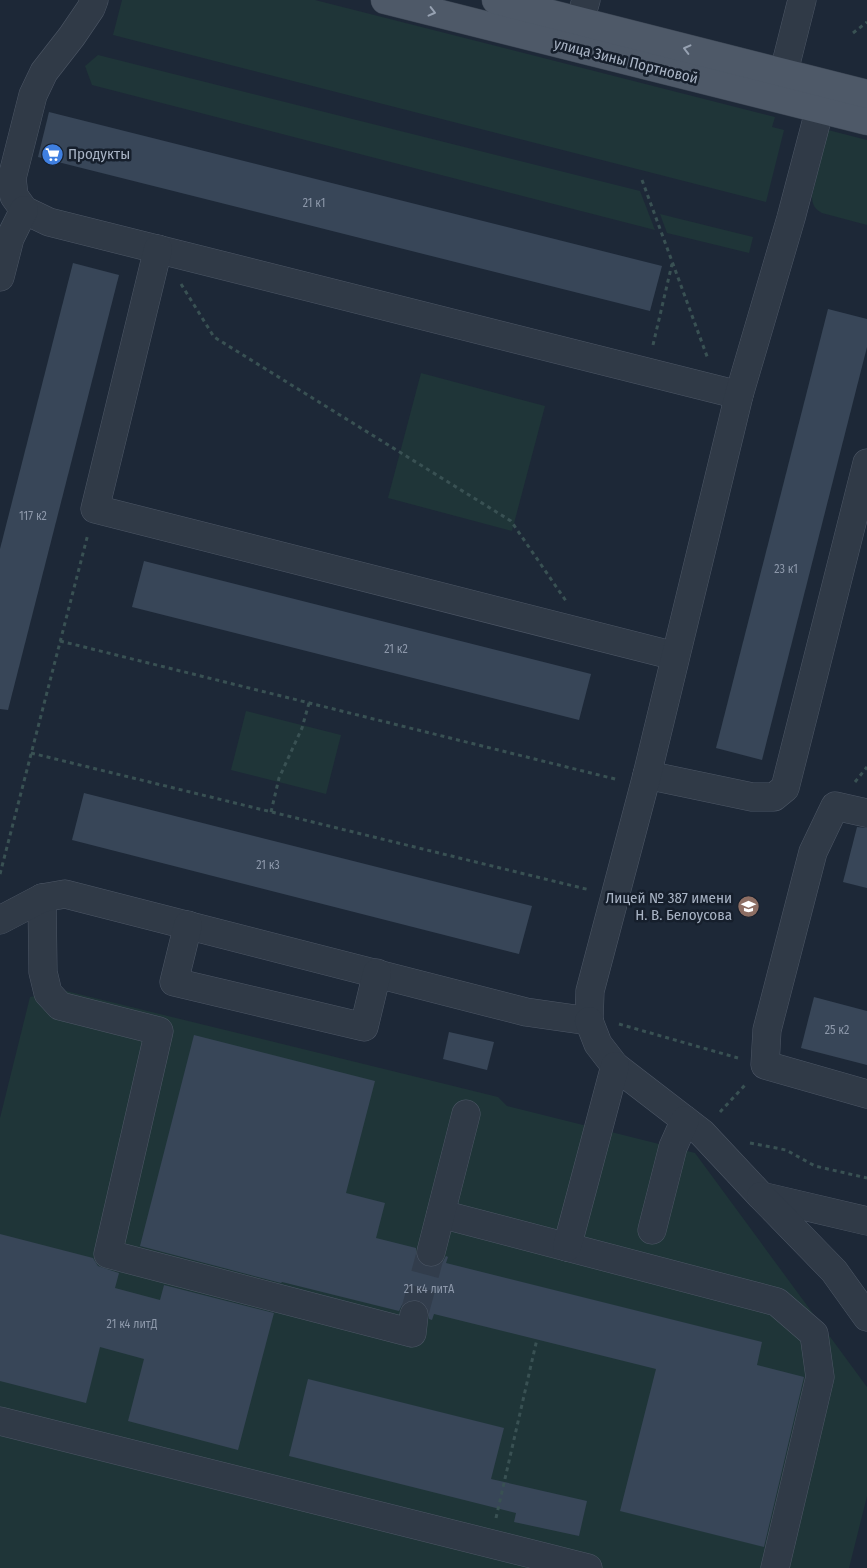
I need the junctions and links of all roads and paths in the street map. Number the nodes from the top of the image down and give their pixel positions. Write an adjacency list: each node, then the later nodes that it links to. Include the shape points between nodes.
1 (94, 0): 12 (lane, via 92,8 44,72)
2 (385, 0): 8 (main road, улица Зины Портновой, one-way to 8)
3 (496, 0): 5 (main road, улица Зины Портновой)
4 (802, 0): 8 (lane)
5 (583, 11): 8 (main road, улица Зины Портновой, one-way to 5)
6 (867, 22): 7 (path)
7 (852, 33)
8 (780, 86): 10 (main road, улица Зины Портновой)
9 (867, 94): 10 (main road, улица Зины Портновой)
10 (823, 97): 11 (main road, улица Зины Портновой); 20 (lane, via 791,218)
11 (867, 121)
12 (6, 176): 14 (lane)
13 (642, 180): 16 (path)
14 (24, 210): 15 (lane, via 49,222); 18 (lane, via 10,238)
15 (158, 249): 19 (lane); 22 (lane)
16 (673, 263): 19 (path); 20 (path)
17 (176, 276): 23 (path, via 214,337 511,521)
18 (0, 277)
19 (647, 372): 20 (lane)
20 (730, 392): 25 (lane)
21 (867, 463): 28 (lane, via 785,788 774,797 752,797)
22 (95, 509): 24 (path); 25 (lane)
23 (570, 607)
24 (60, 641): 26 (path); 27 (path)
25 (675, 656): 28 (lane)
26 (309, 703): 28 (path); 29 (path, via 302,728 279,778)
27 (32, 753): 29 (path); 31 (path)
28 (645, 781): 32 (lane)
29 (270, 812): 32 (path)
30 (867, 813): 38 (lane, via 835,806 813,852 767,1030)
31 (0, 874)
32 (615, 896): 37 (lane, via 590,991)
33 (42, 898): 34 (lane); 35 (lane, via 65,894); 51 (lane, via 43,972 48,993 60,1006 159,1031 108,1254 412,1333)
34 (0, 920)
35 (188, 925): 36 (lane); 36 (lane, via 174,982 364,1027)
36 (377, 973): 37 (lane, via 526,1012)
37 (588, 1021): 38 (path, via 614,1023); 39 (lane, via 598,1044)
38 (765, 1065): 40 (lane); 42 (path, via 725,1105)
39 (615, 1066): 42 (lane); 49 (lane)
40 (867, 1094)
41 (466, 1114): 46 (lane)
42 (693, 1126): 45 (lane); 48 (lane, via 673,1148)
43 (748, 1142): 44 (path, via 786,1150 815,1166)
44 (867, 1178)
45 (761, 1196): 47 (lane); 52 (lane, via 834,1271)
46 (440, 1214): 49 (lane); 50 (lane)
47 (867, 1221)
48 (652, 1230)
49 (567, 1247): 57 (lane, via 777,1302 814,1334 820,1377)
50 (431, 1252)
51 (414, 1315)
52 (867, 1318)
53 (537, 1339): 55 (path)
54 (0, 1421): 55 (lane)
55 (490, 1544): 56 (lane)
56 (588, 1568)
57 (775, 1568)

